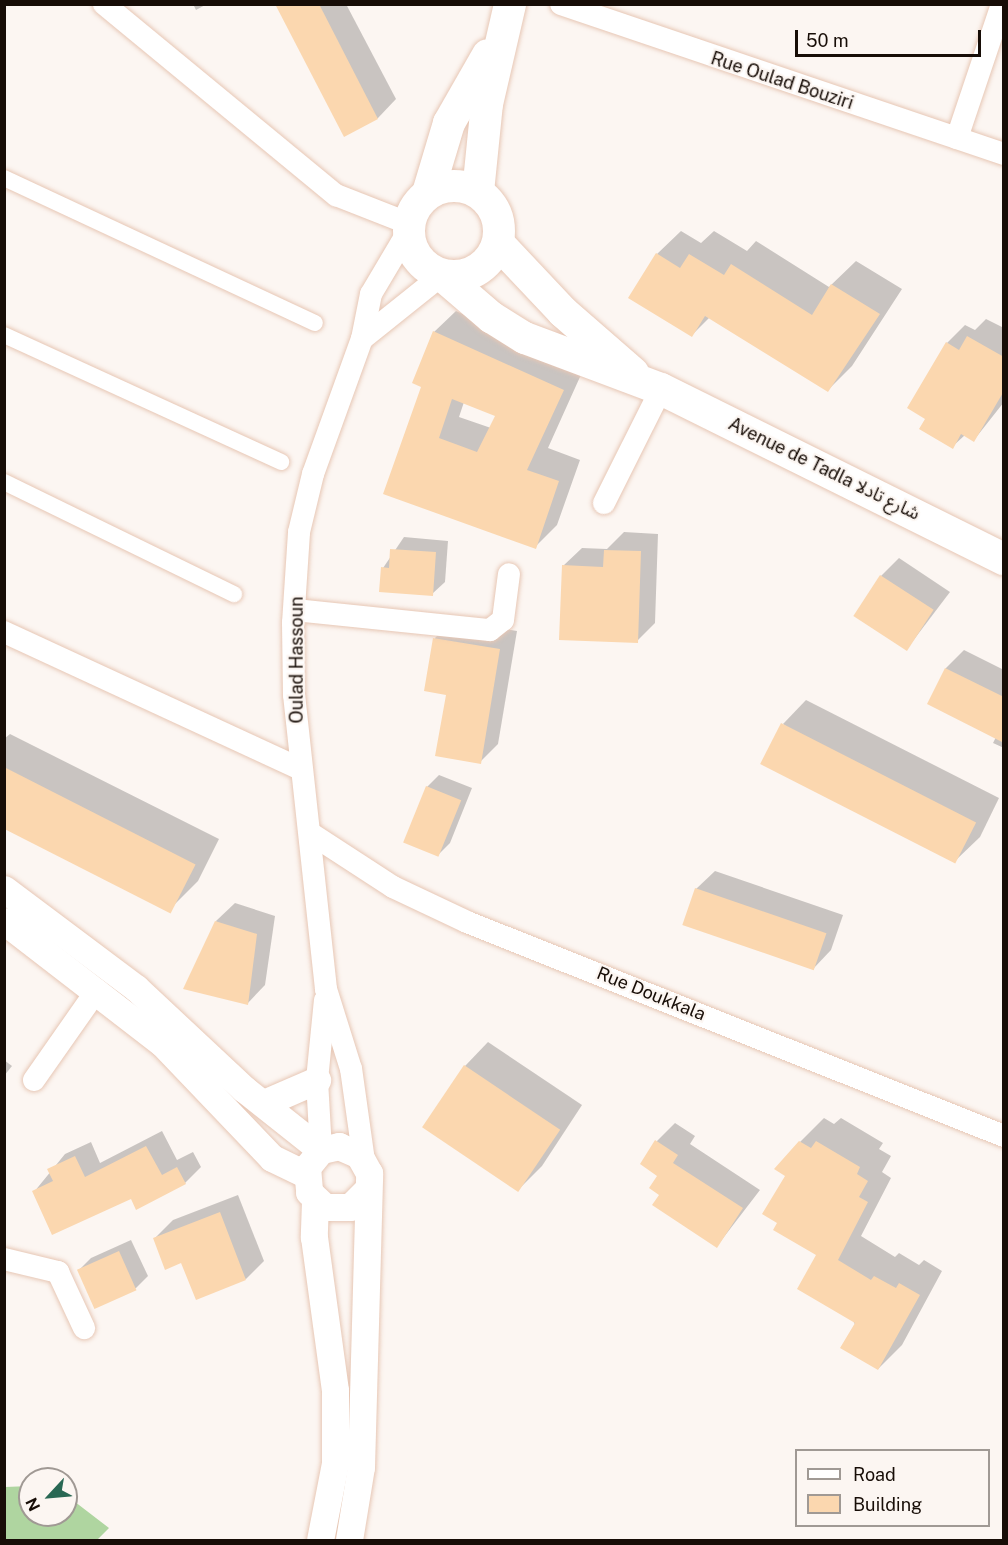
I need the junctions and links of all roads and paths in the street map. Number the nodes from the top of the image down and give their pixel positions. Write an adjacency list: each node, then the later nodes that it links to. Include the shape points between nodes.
1 (104, 4): 11 (street, via 336,195)
2 (510, 4): 5 (main road)
3 (561, 4): 6 (street, Rue Oulad Bouziri)
4 (1002, 4): 6 (street)
5 (498, 38): 9 (main road); 10 (main road, via 449,123)
6 (957, 138): 7 (street, Rue Oulad Bouziri)
7 (1004, 154)
8 (4, 178): 14 (street)
9 (478, 192): 10 (main road, via 453,185); 12 (main road, via 496,215)
10 (428, 193): 11 (main road)
11 (408, 226): 13 (main road, via 419,259); 16 (street, Oulad Hassoun, via 371,294)
12 (498, 243): 13 (main road, via 482,266 456,276); 17 (main road, Avenue de Tadla شارع تادلا, via 563,312)
13 (442, 275): 16 (street); 17 (main road, Avenue de Tadla شارع تادلا, via 491,317 525,338)
14 (315, 323)
15 (4, 335): 18 (street)
16 (362, 339): 24 (street, Oulad Hassoun, via 313,474 299,532)
17 (652, 385): 20 (street); 21 (main road, Avenue de Tadla شارع تادلا)
18 (281, 462)
19 (4, 482): 23 (street)
20 (604, 504)
21 (1004, 559)
22 (509, 574): 24 (street, via 503,620 490,630)
23 (234, 594)
24 (295, 610): 26 (street, Oulad Hassoun)
25 (4, 632): 26 (street)
26 (301, 769): 27 (street, Oulad Hassoun)
27 (310, 833): 30 (street, Oulad Hassoun); 35 (street, Rue Doukkala, via 360,868 467,922)
28 (4, 889): 34 (street, via 136,988)
29 (4, 921): 31 (street)
30 (326, 989): 33 (street, Oulad Hassoun); 37 (street, Oulad Hassoun, via 351,1069)
31 (96, 990): 32 (street); 38 (street, via 162,1043 272,1158)
32 (34, 1080)
33 (317, 1080): 34 (street); 36 (street, Oulad Hassoun)
34 (264, 1103): 36 (street)
35 (1004, 1136)
36 (321, 1150): 37 (street, via 346,1148); 38 (street)
37 (364, 1161): 39 (street)
38 (305, 1174): 40 (street)
39 (366, 1191): 40 (street, via 343,1209); 44 (street, via 361,1467)
40 (315, 1202): 43 (street, via 314,1237 335,1390 335,1464)
41 (4, 1259): 42 (street, via 58,1272)
42 (84, 1328)
43 (320, 1540)
44 (349, 1540)

